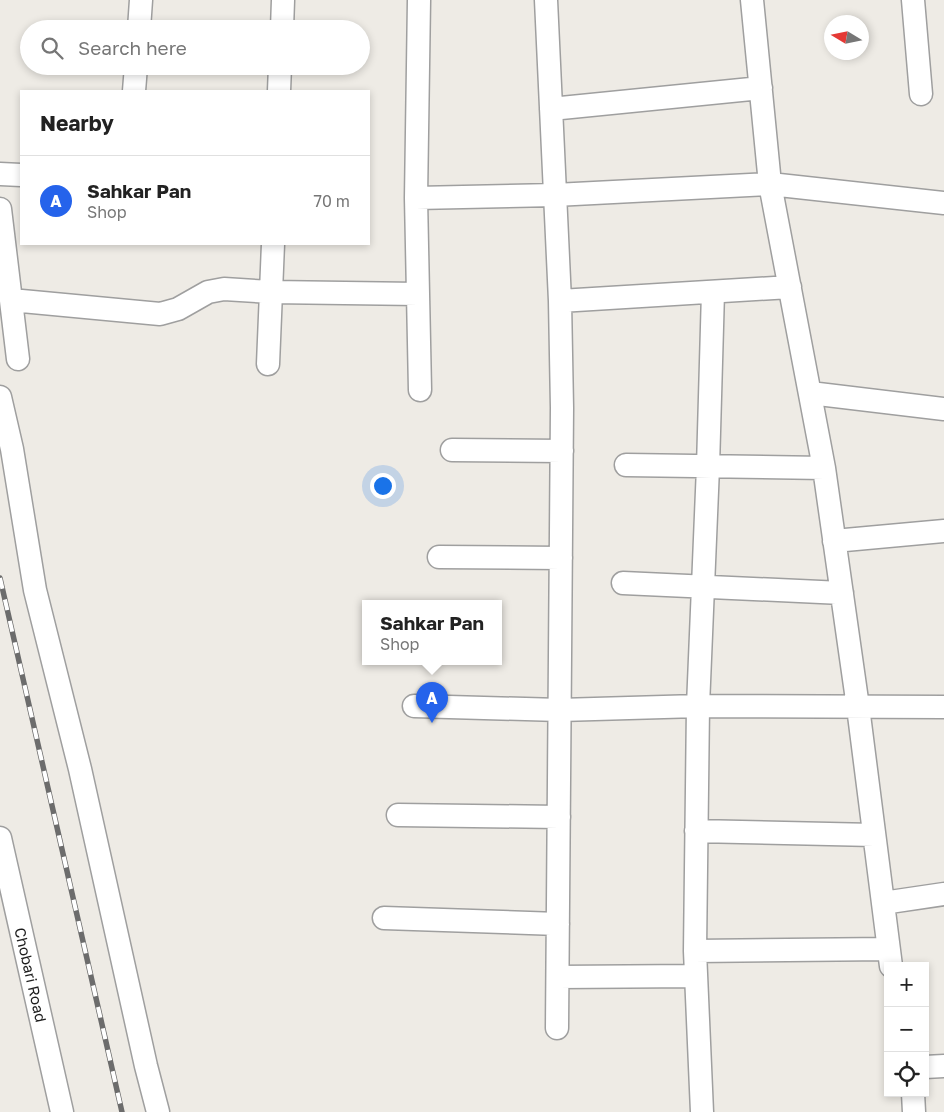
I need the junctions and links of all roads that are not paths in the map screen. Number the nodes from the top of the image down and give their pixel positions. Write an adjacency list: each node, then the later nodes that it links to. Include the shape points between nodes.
1 (141, 0): 7 (street)
2 (283, 0): 8 (street)
3 (419, 0): 20 (street)
4 (752, 0): 11 (street)
5 (914, 0): 14 (street)
6 (552, 1): 15 (street)
7 (139, 20)
8 (282, 20)
9 (135, 75): 12 (street)
10 (280, 75): 13 (street)
11 (761, 88): 15 (street); 18 (street)
12 (134, 90)
13 (280, 90)
14 (921, 94)
15 (551, 109): 19 (street)
16 (0, 174): 17 (street)
17 (20, 175)
18 (770, 184): 19 (street); 21 (street); 24 (street)
19 (555, 195): 20 (street); 29 (street)
20 (416, 198): 27 (street)
21 (944, 203)
22 (0, 209): 28 (street)
23 (273, 245): 25 (street)
24 (790, 287): 26 (street); 33 (street)
25 (271, 292): 27 (street); 28 (street, via 224,289 208,292 178,309 160,314); 31 (street)
26 (713, 292): 29 (street); 39 (street)
27 (418, 294): 32 (street)
28 (11, 300): 30 (street)
29 (560, 301): 37 (street)
30 (18, 359)
31 (268, 364)
32 (420, 390)
33 (810, 393): 35 (street); 40 (street)
34 (0, 397): 71 (street, via 12,449 35,590 80,769)
35 (944, 409)
36 (452, 450): 37 (street)
37 (562, 451): 44 (street)
38 (626, 465): 39 (street)
39 (708, 467): 40 (street); 46 (street)
40 (824, 468): 42 (street)
41 (944, 531): 42 (street)
42 (834, 541): 47 (street)
43 (439, 557): 44 (street)
44 (561, 558): 52 (street)
45 (623, 583): 46 (street)
46 (703, 586): 47 (street); 49 (street)
47 (842, 593): 50 (street)
48 (414, 706): 52 (street)
49 (698, 706): 50 (street); 52 (street); 55 (street)
50 (858, 707): 51 (street); 56 (street)
51 (944, 707)
52 (560, 710): 54 (street)
53 (398, 815): 54 (street)
54 (559, 817): 61 (street)
55 (696, 831): 56 (street); 62 (street)
56 (874, 835): 59 (street)
57 (0, 838): 70 (street, Chobari Road)
58 (944, 894): 59 (street)
59 (883, 903): 63 (street)
60 (384, 918): 61 (street)
61 (558, 924): 65 (street)
62 (695, 951): 63 (street); 64 (street)
63 (890, 957)
64 (696, 976): 65 (street); 72 (street)
65 (558, 977): 66 (street)
66 (557, 1028)
67 (944, 1066): 68 (street)
68 (929, 1067)
69 (912, 1097): 73 (street)
70 (62, 1112)
71 (158, 1112)
72 (702, 1112)
73 (914, 1112)

